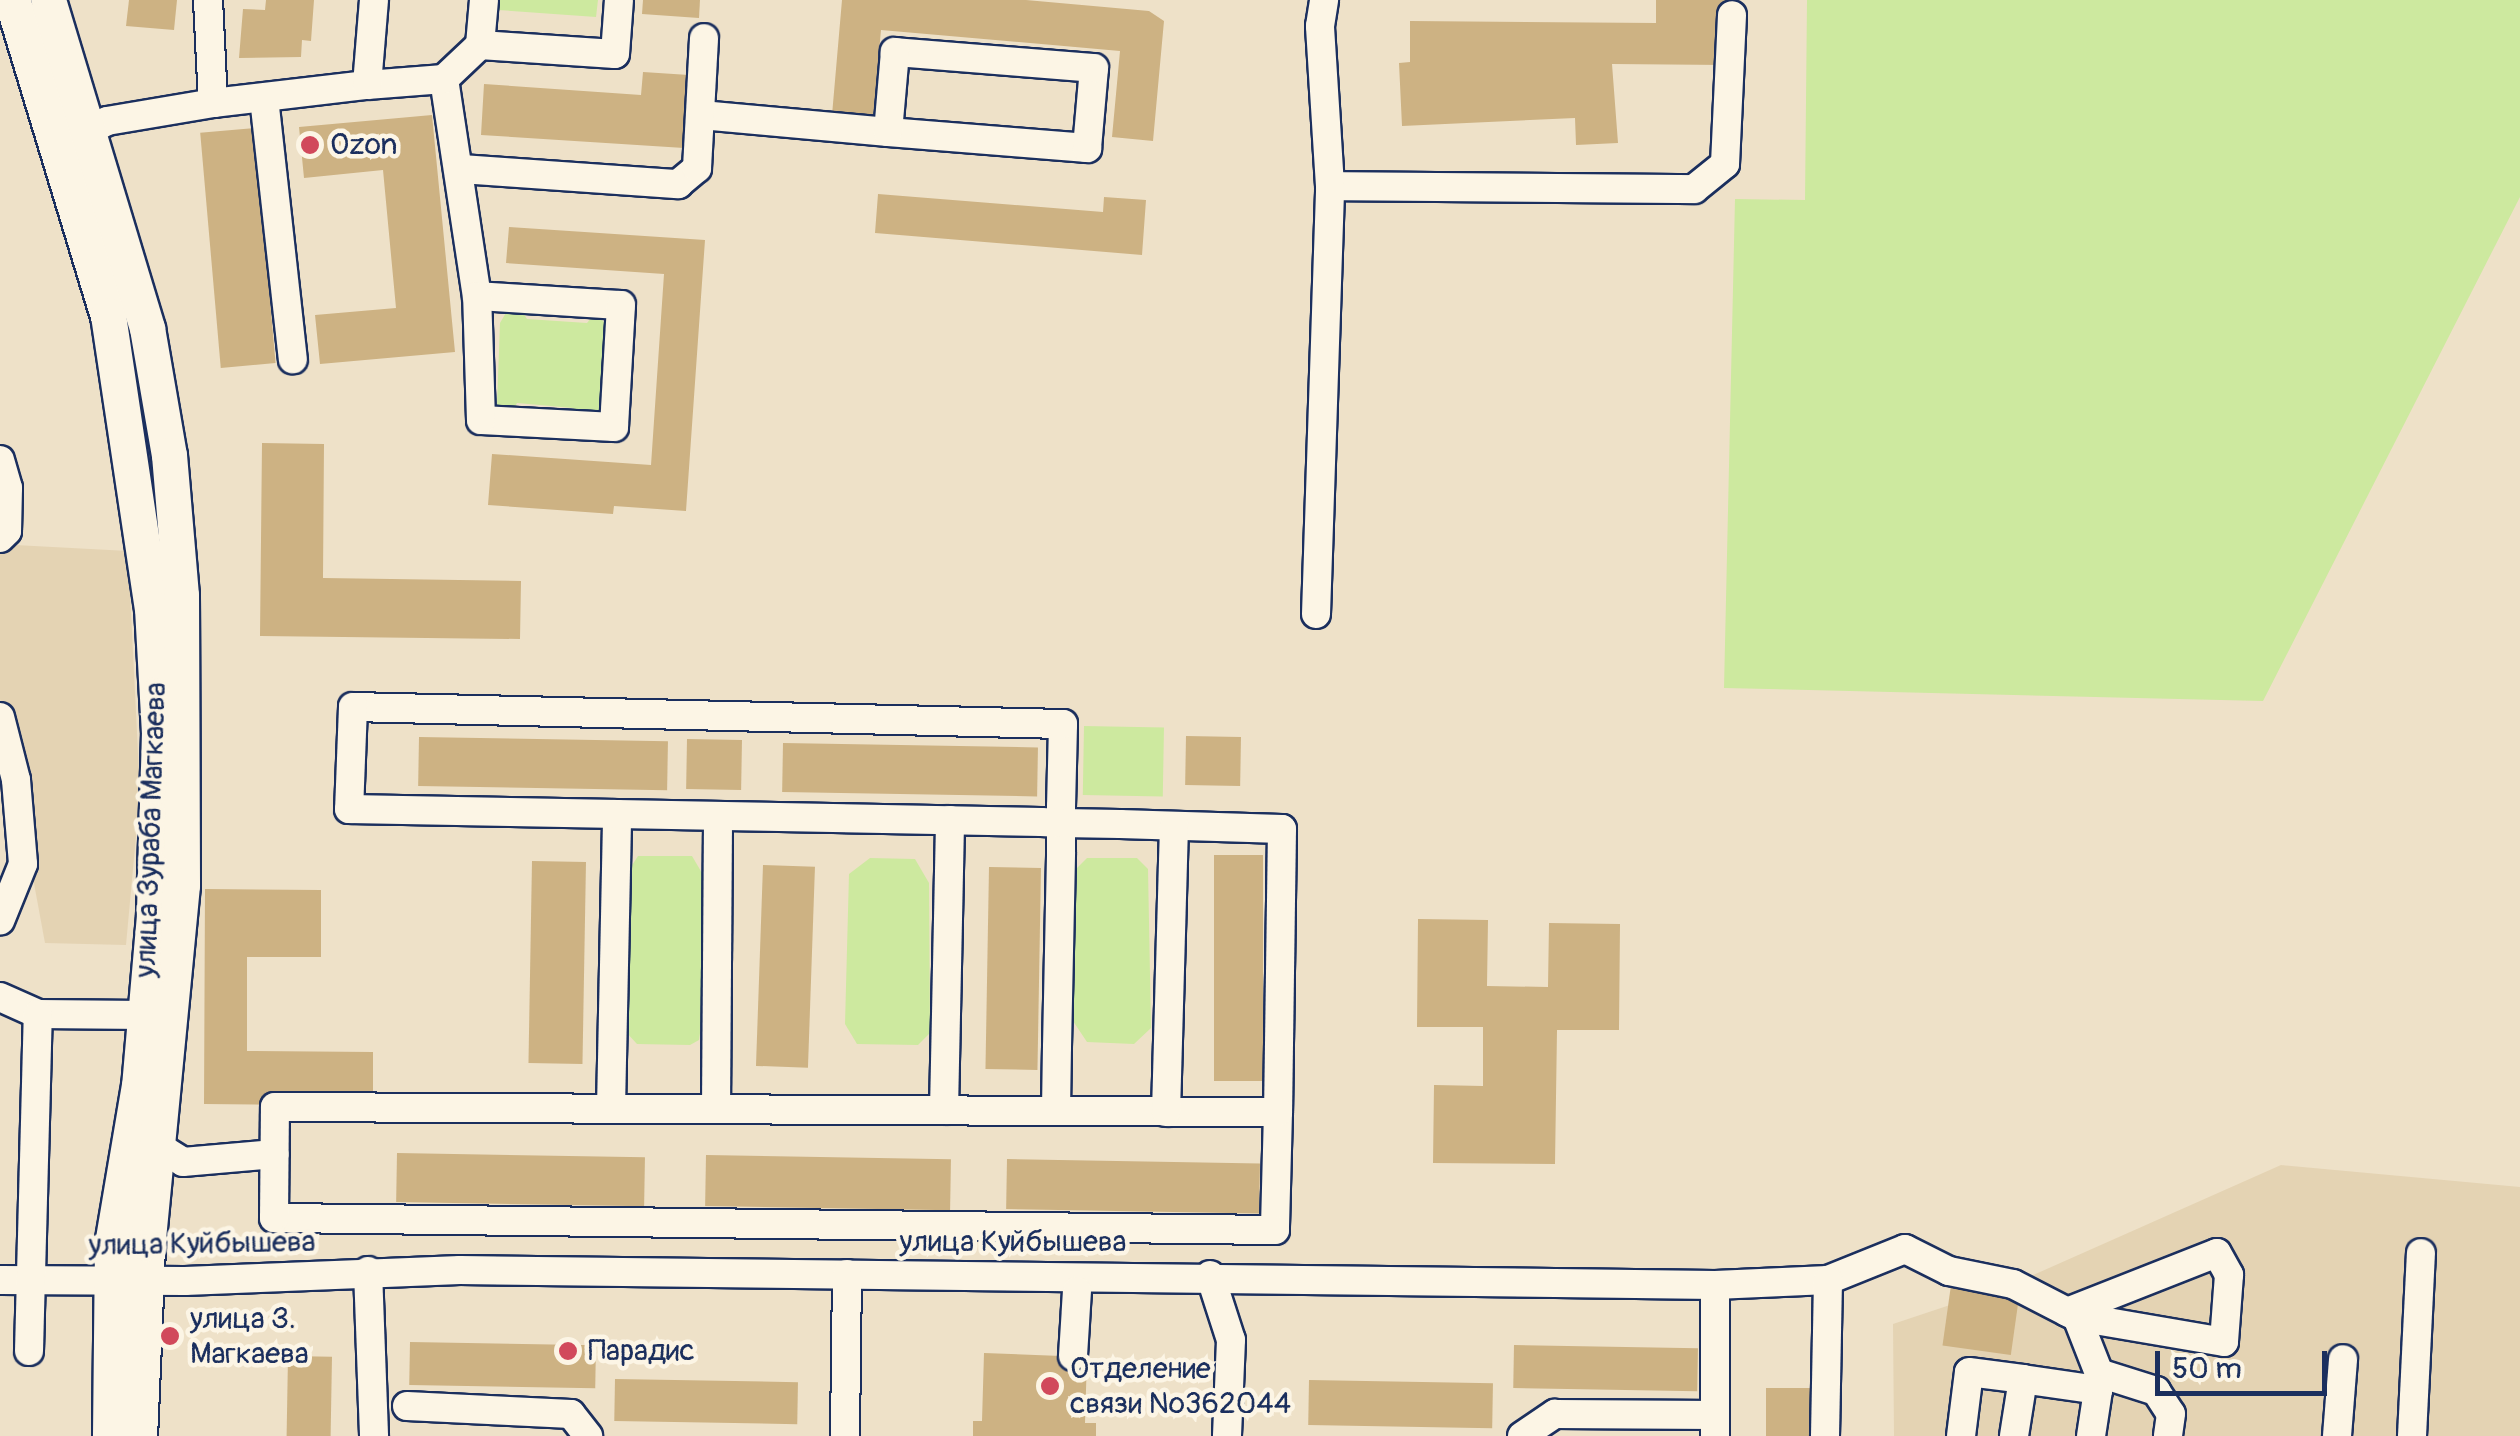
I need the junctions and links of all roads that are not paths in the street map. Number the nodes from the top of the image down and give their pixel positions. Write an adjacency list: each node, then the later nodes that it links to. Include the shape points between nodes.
1 (208, 0): 13 (street)
2 (374, 0): 11 (street)
3 (484, 0): 9 (street)
4 (619, 0): 9 (street, via 615,54)
5 (1324, 0): 18 (street)
6 (20, 8): 15 (main road, улица Зураба Магкаева); 33 (main road, улица Зураба Магкаева, via 108,315 152,608 160,732)
7 (1732, 16): 18 (street, via 1725,164 1694,189)
8 (704, 38): 14 (street)
9 (480, 44): 10 (street)
10 (444, 79): 11 (street); 17 (street)
11 (367, 84): 12 (street)
12 (264, 98): 13 (street); 20 (street)
13 (213, 103): 15 (street, via 107,120)
14 (701, 114): 16 (street); 17 (street, via 698,168 678,184)
15 (92, 130): 40 (main road, улица Зураба Магкаева, via 160,390 180,595 182,886)
16 (888, 132): 16 (street, via 1087,148 1094,68 895,52)
17 (461, 170): 19 (street)
18 (1330, 186): 23 (street)
19 (477, 296): 19 (street, via 481,420 614,427 621,305)
20 (293, 359)
21 (0, 460): 22 (street, via 8,488 7,532)
22 (0, 538)
23 (1316, 614)
24 (0, 717): 30 (street, via 16,780 23,864)
25 (617, 814): 26 (street); 28 (street, via 350,809 353,707 1063,724); 34 (street)
26 (718, 816): 27 (street); 35 (street)
27 (950, 820): 28 (street); 36 (street)
28 (1061, 822): 29 (street); 37 (street)
29 (1174, 826): 38 (street); 39 (street, via 1282,829)
30 (0, 921)
31 (0, 997): 32 (street)
32 (38, 1014): 33 (street); 48 (street)
33 (145, 1015): 46 (main road, улица Зураба Магкаева)
34 (612, 1108): 35 (street); 41 (street, via 275,1107)
35 (716, 1109): 36 (street)
36 (944, 1110): 37 (street)
37 (1056, 1110): 38 (street)
38 (1166, 1112): 39 (street)
39 (1278, 1112): 41 (street, via 1276,1230 274,1218)
40 (162, 1148): 41 (street, via 182,1162); 46 (main road, улица Зураба Магкаева)
41 (275, 1154)
42 (2421, 1253): 73 (street)
43 (368, 1271): 44 (street, улица Куйбышева); 46 (street, улица Куйбышева); 62 (street)
44 (847, 1274): 45 (street, улица Куйбышева); 64 (street)
45 (1210, 1275): 50 (street, улица Куйбышева); 65 (street, via 1231,1340)
46 (129, 1278): 48 (street, улица Куйбышева); 60 (main road, улица Зураба Магкаева); 61 (main road, улица Зураба Магкаева)
47 (0, 1280): 48 (street, улица Куйбышева)
48 (34, 1280): 53 (street)
49 (1828, 1280): 50 (street, улица Куйбышева); 52 (street, улица Куйбышева, via 1905,1249 1949,1271 2012,1284); 67 (street)
50 (1715, 1285): 59 (street)
51 (1077, 1291): 54 (street)
52 (2072, 1315): 52 (street, улица Куйбышева, via 2224,1342 2229,1275 2218,1254); 57 (street)
53 (30, 1351)
54 (1073, 1356)
55 (2343, 1359): 72 (street)
56 (2023, 1378): 57 (street); 68 (street, via 1970,1372); 69 (street)
57 (2098, 1381): 70 (street); 71 (street, via 2156,1390 2171,1414)
58 (407, 1406): 63 (street, via 571,1414)
59 (1715, 1426): 66 (street, via 1555,1414)
60 (110, 1436)
61 (139, 1436)
62 (374, 1436)
63 (588, 1436)
64 (844, 1436)
65 (1227, 1436)
66 (1522, 1436)
67 (1825, 1436)
68 (1961, 1436)
69 (2014, 1436)
70 (2091, 1436)
71 (2168, 1436)
72 (2337, 1436)
73 (2412, 1436)

